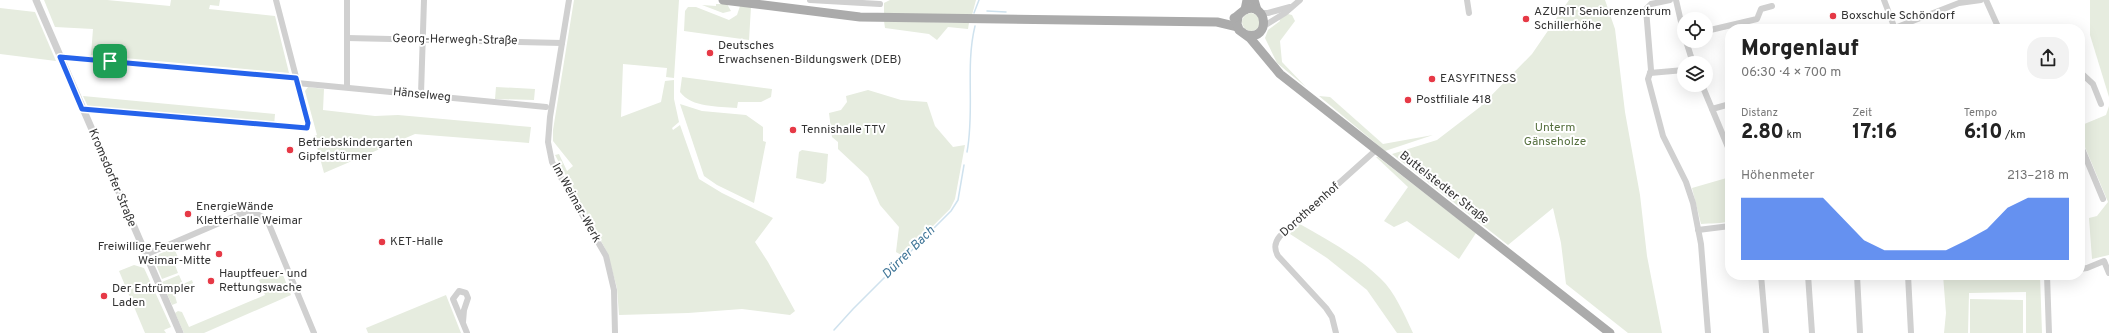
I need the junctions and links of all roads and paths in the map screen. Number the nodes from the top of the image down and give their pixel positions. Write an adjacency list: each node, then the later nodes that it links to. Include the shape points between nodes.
1 (36, 0): 38 (street, Kromsdorfer Straße)
2 (276, 0): 43 (street)
3 (347, 0): 35 (street)
4 (424, 0): 36 (street)
5 (569, 0): 37 (street, Im Weimar-Werk)
6 (723, 0): 17 (main road)
7 (810, 0): 18 (street)
8 (1247, 0): 23 (main road)
9 (1254, 0): 21 (main road)
10 (1300, 0): 19 (street)
11 (1467, 0): 24 (street)
12 (1670, 0): 41 (street, via 1651,4 1646,9)
13 (1676, 0): 22 (street)
14 (1884, 0): 27 (street)
15 (1981, 0): 28 (street, via 1959,3)
16 (1986, 0): 29 (street)
17 (776, 3): 25 (main road, via 840,15 888,18)
18 (880, 4)
19 (1291, 6): 21 (street, via 1268,13); 32 (street)
20 (1772, 6): 26 (street, via 1761,9 1757,19)
21 (1259, 12): 23 (main road, via 1251,9); 32 (main road, via 1264,19)
22 (1679, 12)
23 (1242, 13): 25 (main road); 30 (main road)
24 (1469, 13)
25 (1217, 22): 30 (main road)
26 (1736, 24)
27 (1892, 24)
28 (1906, 24)
29 (1997, 24)
30 (1238, 27): 34 (main road)
31 (1725, 27): 33 (street)
32 (1262, 29): 34 (main road, via 1252,36); 39 (main road, via 1260,39)
33 (1713, 29)
34 (1246, 35): 39 (main road, Buttelstedter Straße)
35 (347, 38): 36 (street, Georg-Herwegh-Straße); 44 (street)
36 (423, 39): 37 (street, Georg-Herwegh-Straße); 46 (street)
37 (562, 43): 70 (street, Im Weimar-Werk, via 548,128 549,147 558,174 606,256 614,290)
38 (60, 57): 43 (street, Hänselweg); 50 (street, Kromsdorfer Straße)
39 (1266, 59): 53 (main road, Buttelstedter Straße, via 1280,74)
40 (1677, 71): 41 (street)
41 (1650, 73): 57 (street, via 1648,79 1658,121 1667,147 1688,187)
42 (2085, 77): 47 (street, via 2093,84)
43 (297, 80): 44 (street, Hänselweg); 50 (street, via 307,128)
44 (347, 87): 46 (street, Hänselweg)
45 (1705, 92): 51 (street)
46 (421, 94): 49 (street, Hänselweg)
47 (2101, 104)
48 (1725, 105): 51 (street)
49 (546, 106)
50 (82, 109): 58 (street, Kromsdorfer Straße)
51 (1712, 109): 52 (street)
52 (1725, 140)
53 (1376, 150): 71 (street, Dorotheenhof, via 1280,236 1275,244 1278,256 1326,308 1332,317); 72 (main road, Buttelstedter Straße)
54 (2085, 155): 55 (street)
55 (2104, 199)
56 (1725, 227): 57 (street)
57 (1698, 230): 73 (street)
58 (145, 254): 67 (street, Kromsdorfer Straße); 68 (street, via 241,214 251,212 263,217 268,222)
59 (2085, 268): 60 (street, via 2104,261)
60 (2109, 273)
61 (1761, 280): 74 (street)
62 (1808, 280): 75 (street)
63 (1857, 280): 76 (street)
64 (1908, 280): 77 (street)
65 (2047, 280): 78 (street)
66 (463, 322): 69 (street)
67 (180, 333)
68 (314, 333)
69 (467, 333)
70 (615, 333)
71 (1336, 333)
72 (1610, 333)
73 (1708, 333)
74 (1766, 333)
75 (1812, 333)
76 (1860, 333)
77 (1911, 333)
78 (2049, 333)

